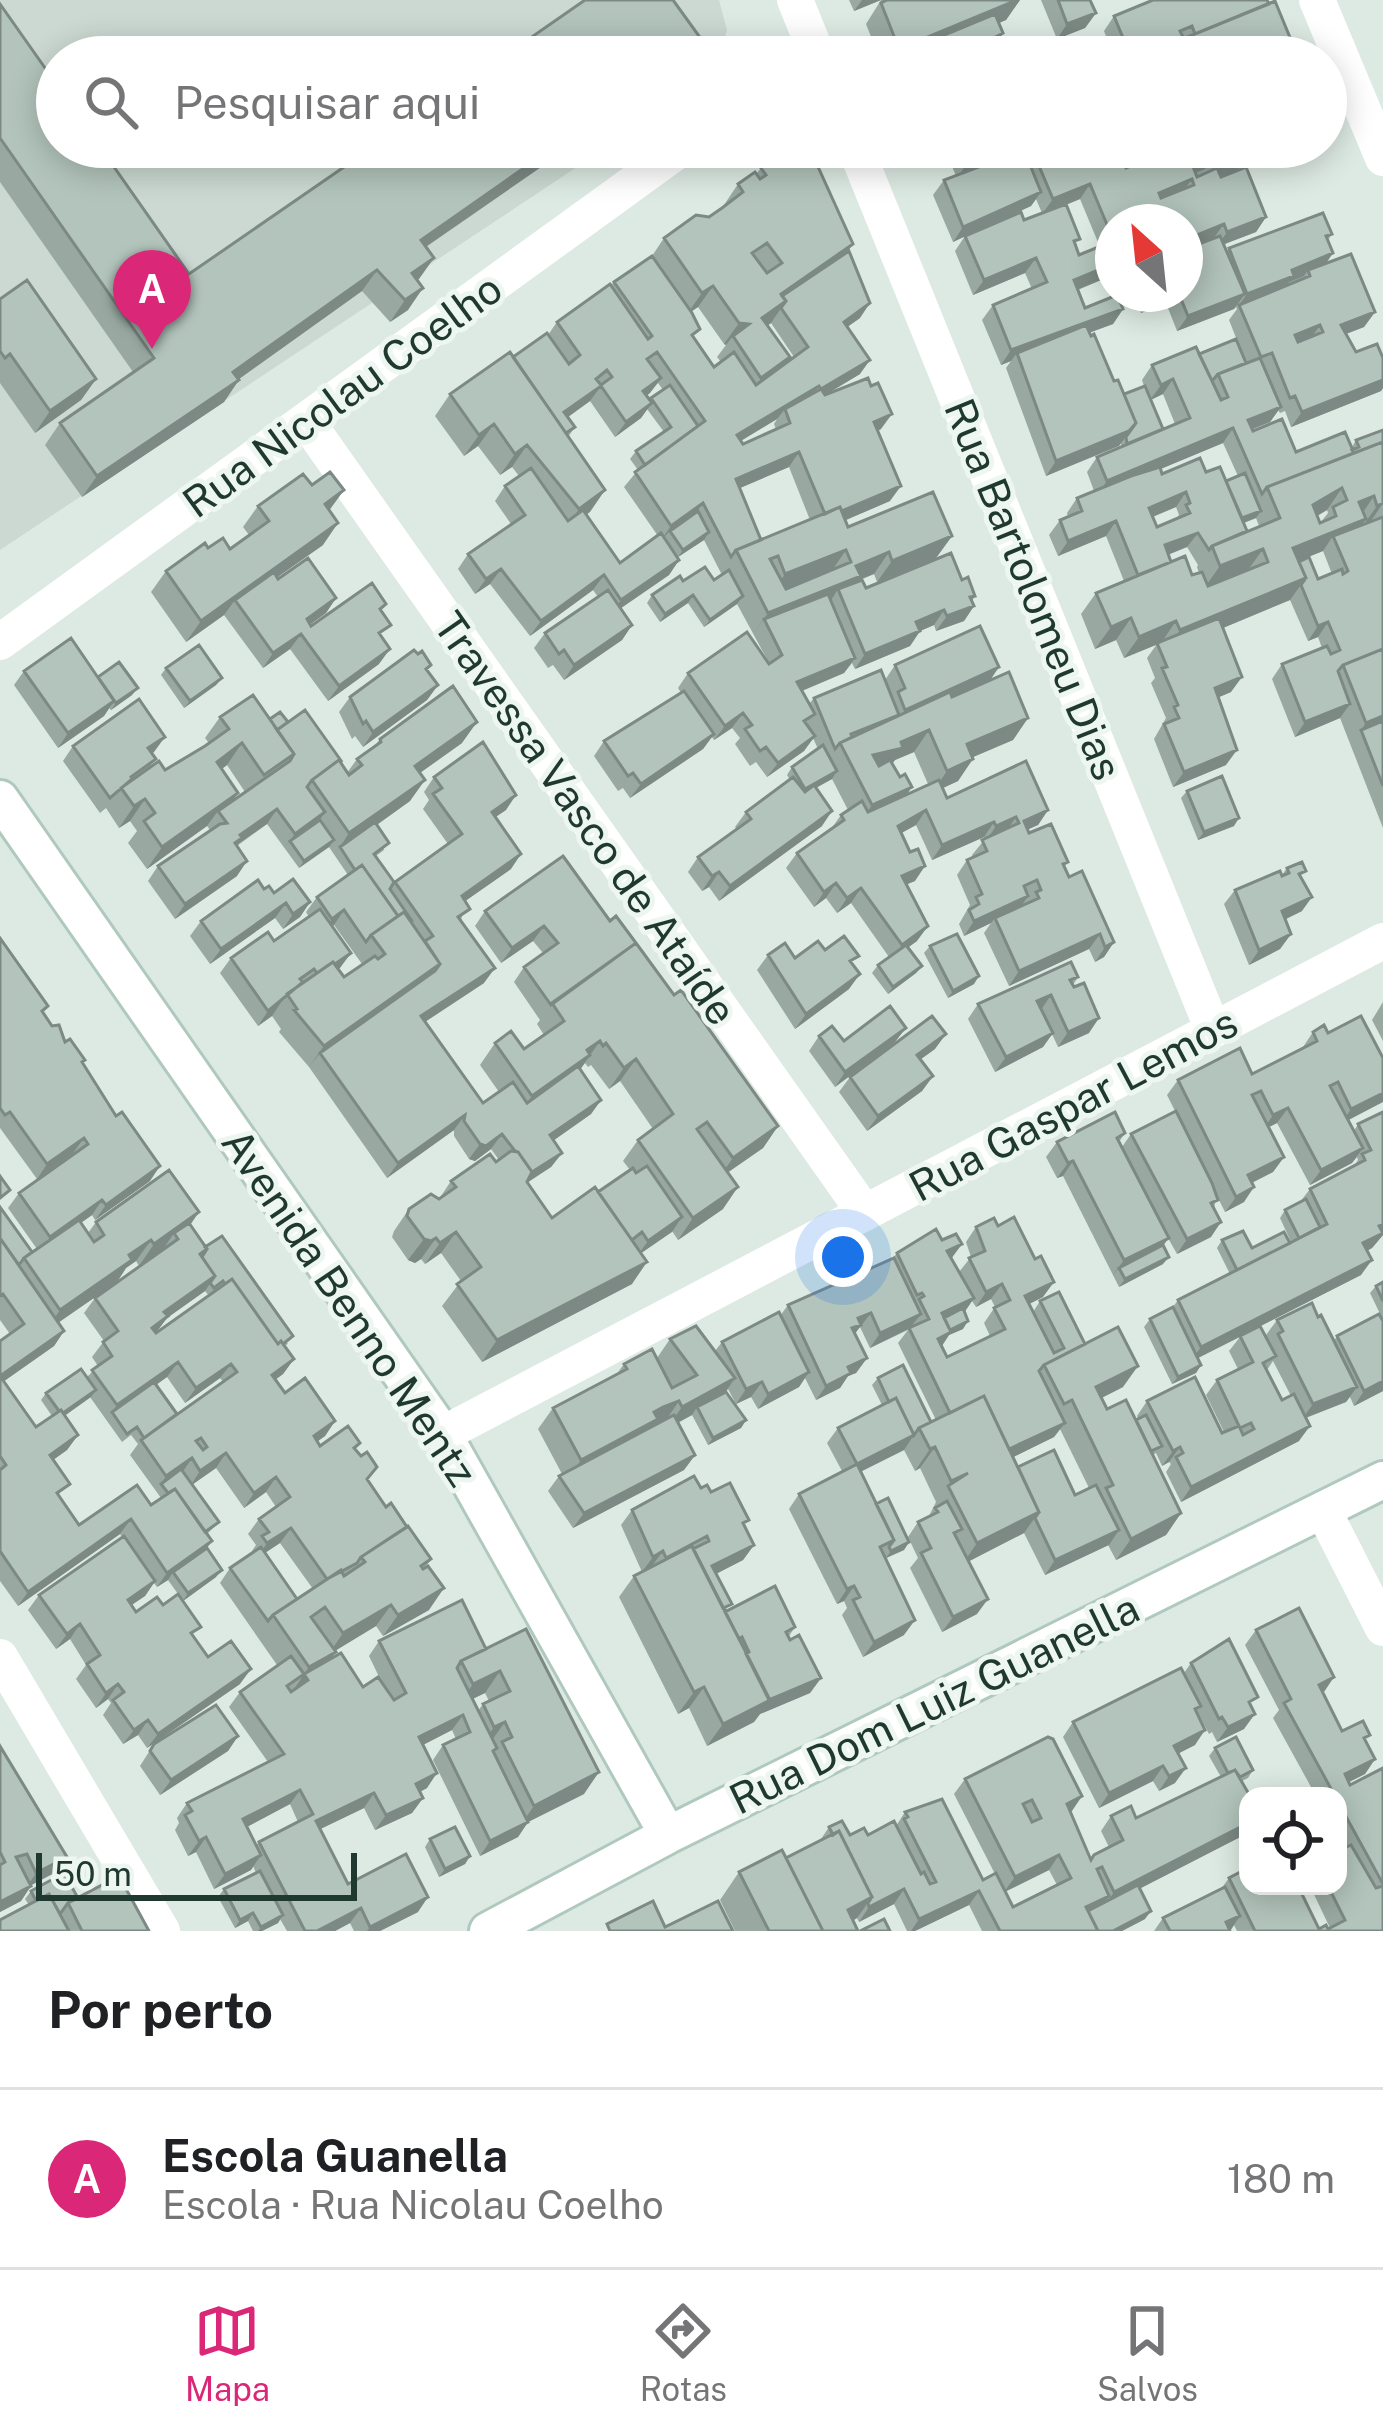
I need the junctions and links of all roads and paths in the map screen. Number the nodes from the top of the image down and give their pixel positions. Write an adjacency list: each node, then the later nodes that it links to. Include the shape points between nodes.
1 (795, 0): 3 (street)
2 (1317, 0): 4 (street)
3 (807, 36)
4 (1332, 36)
5 (1347, 72): 6 (street)
6 (1383, 158)
7 (654, 168): 9 (street, Rua Nicolau Coelho)
8 (864, 168): 13 (street, Rua Bartolomeu Dias)
9 (307, 422): 10 (street, Rua Nicolau Coelho); 14 (street, Travessa Vasco de Ataíde)
10 (0, 642)
11 (0, 799): 15 (street, Avenida Benno Mentz)
12 (1383, 941): 13 (street, Rua Gaspar Lemos)
13 (1213, 1030): 14 (street, Rua Gaspar Lemos)
14 (865, 1213): 15 (street, Rua Gaspar Lemos)
15 (443, 1434): 20 (street, Avenida Benno Mentz)
16 (1383, 1480): 17 (street, Rua Dom Luiz Guanella)
17 (1323, 1510): 18 (street); 20 (street, Rua Dom Luiz Guanella)
18 (1383, 1628)
19 (0, 1658): 21 (street)
20 (668, 1835): 22 (street, Rua Dom Luiz Guanella)
21 (162, 1931)
22 (488, 1931)

